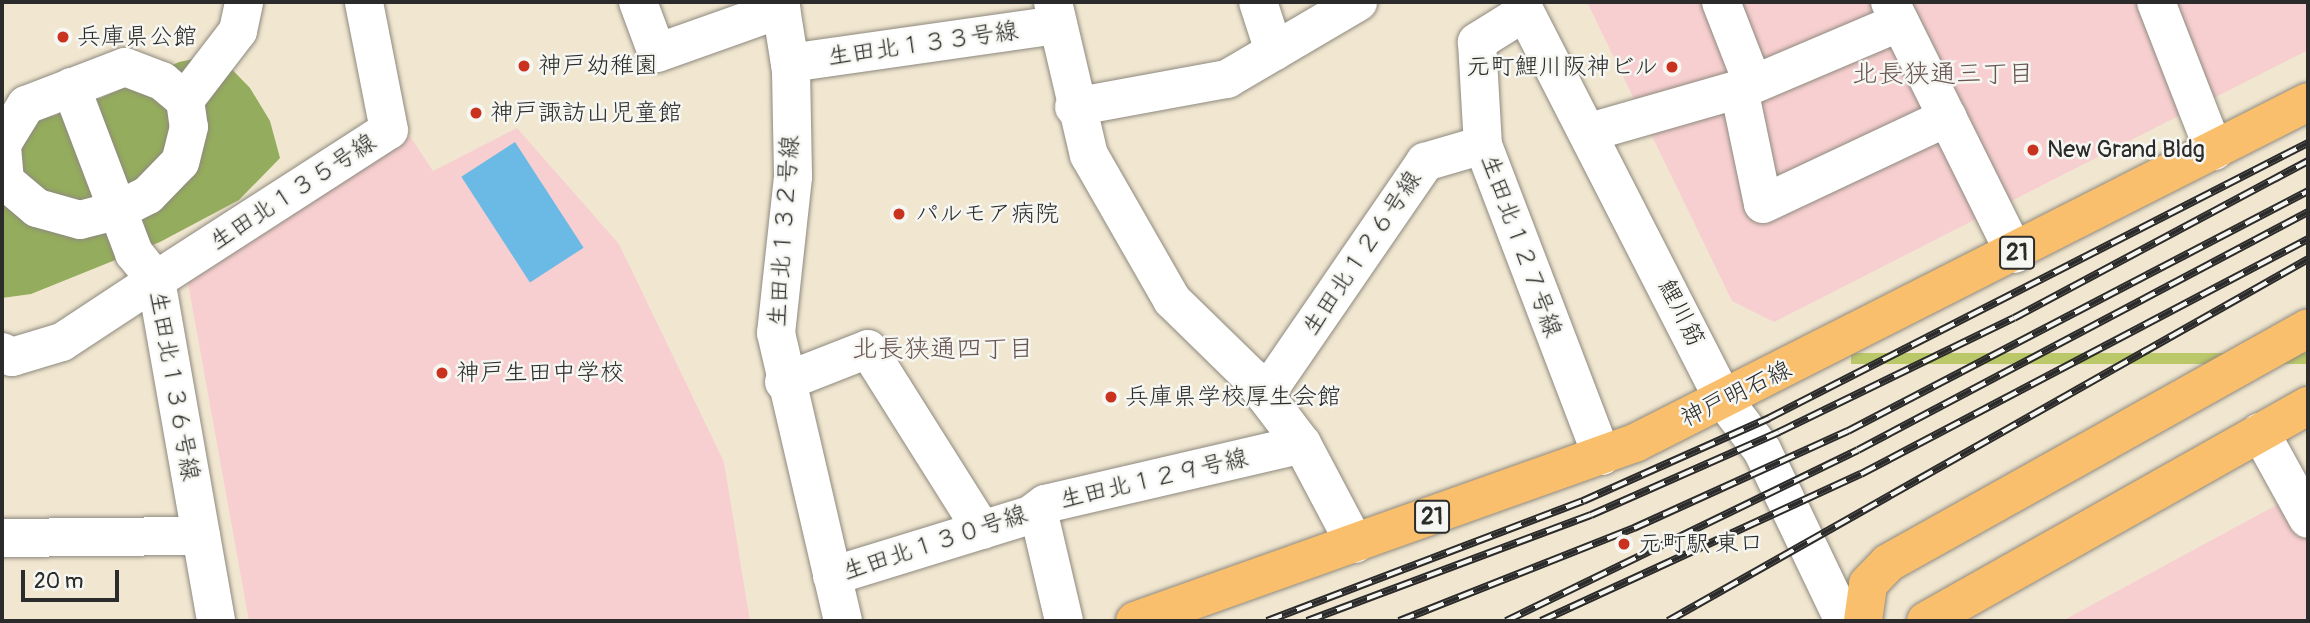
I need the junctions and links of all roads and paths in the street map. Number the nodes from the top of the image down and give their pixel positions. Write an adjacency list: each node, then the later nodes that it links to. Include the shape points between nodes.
1 (244, 2): 16 (street, via 238,31)
2 (638, 2): 8 (street, via 657,53)
3 (1258, 2): 12 (street)
4 (1358, 2): 12 (street)
5 (1721, 2): 15 (street)
6 (2156, 2): 22 (street)
7 (370, 4): 25 (street, 生田北１３５号線, via 389,130)
8 (781, 6): 13 (street, 生田北１３２号線)
9 (1523, 7): 20 (street, 鯉川筋); 21 (street, 生田北１２７号線, via 1477,42)
10 (1895, 12): 15 (street); 19 (street)
11 (1055, 14): 13 (street, 生田北１３３号線); 18 (street)
12 (1274, 51): 18 (street, via 1227,79)
13 (790, 63): 28 (street, 生田北１３２号線, via 793,177 776,333)
14 (71, 87): 16 (street, via 125,67 162,81); 23 (street); 23 (street, via 26,105 2,144 5,181 37,208 80,220)
15 (1746, 87): 19 (street, via 1763,204); 20 (street)
16 (185, 100): 23 (street, via 189,127 180,162 148,195)
17 (2308, 102): 22 (main road, 神戸明石線 / 21)
18 (1074, 107): 29 (street, via 1089,155 1172,300)
19 (1948, 117): 24 (street)
20 (1590, 132): 30 (street, 鯉川筋)
21 (1483, 145): 29 (street, 生田北１２６号線, via 1426,162); 34 (street, 生田北１２７号線)
22 (2214, 151): 24 (main road, 神戸明石線 / 21)
23 (119, 209): 25 (street, via 134,253)
24 (2015, 254): 30 (main road, 神戸明石線 / 21)
25 (156, 280): 27 (street, 生田北１３６号線, via 62,342 12,357); 38 (street, 生田北１３６号線)
26 (2308, 328): 47 (main road, via 1888,563 1868,584)
27 (2, 352)
28 (784, 382): 37 (street, via 868,349); 41 (street, 生田北１３２号線)
29 (1265, 395): 33 (street)
30 (1724, 400): 34 (main road, 神戸明石線 / 21); 46 (street, 鯉川筋, via 1762,450)
31 (2308, 406): 32 (main road)
32 (2260, 432): 36 (street); 48 (main road)
33 (1302, 444): 35 (street, 生田北１２９号線); 40 (street)
34 (1602, 456): 40 (main road, 神戸明石線 / 21)
35 (1038, 510): 37 (street, 生田北１３０号線); 44 (street, 生田北１２９号線)
36 (2308, 519)
37 (982, 530): 41 (street, 生田北１３０号線)
38 (201, 536): 39 (street); 42 (street, 生田北１３６号線)
39 (2, 538)
40 (1355, 544): 45 (main road, 神戸明石線 / 21)
41 (832, 576): 43 (street, 生田北１３２号線)
42 (216, 621)
43 (843, 621)
44 (1064, 621)
45 (1135, 621)
46 (1844, 621)
47 (1863, 621)
48 (1926, 621)

